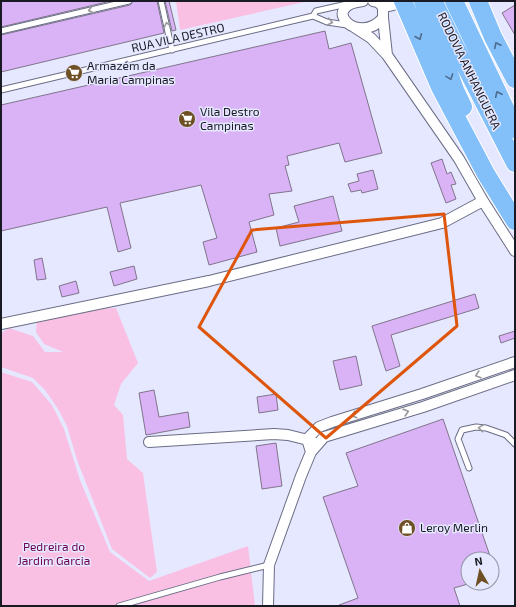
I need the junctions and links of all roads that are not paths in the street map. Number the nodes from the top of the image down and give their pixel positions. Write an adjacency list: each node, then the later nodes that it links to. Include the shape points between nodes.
1 (129, 1): 14 (lane, one-way to 14)
2 (161, 1): 15 (lane, one-way to 2)
3 (363, 1): 9 (street)
4 (373, 1): 10 (street)
5 (423, 1): 22 (highway, one-way to 22, via 455,90)
6 (434, 1): 20 (highway, RODOVIA ANHANGUERA)
7 (454, 1): 19 (highway, RODOVIA ANHANGUERA, one-way to 7)
8 (478, 1): 17 (highway, one-way to 8)
9 (350, 4): 11 (lane, RUA VILA DESTRO, via 316,11); 13 (street, via 343,14 344,20)
10 (395, 4): 12 (street); 23 (highway, one-way to 23, via 486,174)
11 (313, 16): 13 (lane, one-way to 13, via 327,22); 15 (lane, RUA VILA DESTRO)
12 (383, 18): 13 (street, via 372,26); 16 (street)
13 (351, 26): 16 (street, via 371,38)
14 (1, 31)
15 (172, 50): 18 (lane, RUA VILA DESTRO)
16 (388, 55): 21 (street, via 460,159)
17 (515, 79)
18 (1, 90)
19 (515, 129)
20 (515, 163)
21 (483, 200): 24 (street); 25 (street, via 442,223 209,281)
22 (515, 211)
23 (515, 221)
24 (515, 251)
25 (1, 324)
26 (515, 362): 28 (street, one-way to 28, via 332,422 319,427)
27 (515, 374): 30 (street, one-way to 27, via 324,437 423,407)
28 (307, 439): 29 (street, via 274,434); 30 (street); 32 (street)
29 (149, 442)
30 (317, 444): 32 (street)
31 (515, 444): 33 (lane, one-way to 33, via 506,435 486,428 476,426 462,430 458,438)
32 (311, 452): 34 (street)
33 (469, 468)
34 (270, 565): 35 (lane); 36 (street)
35 (119, 606)
36 (268, 606)

